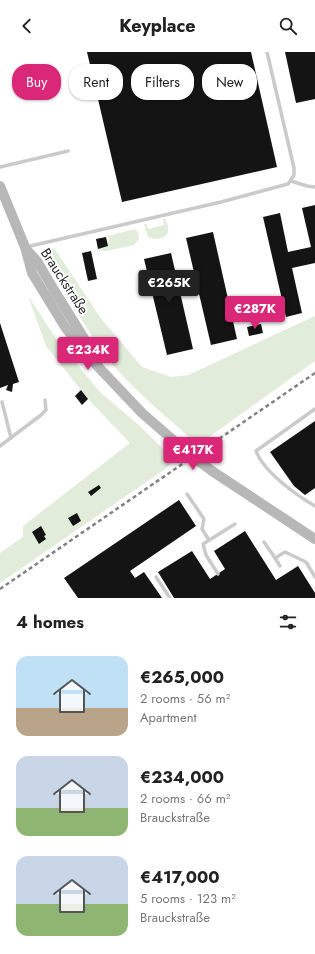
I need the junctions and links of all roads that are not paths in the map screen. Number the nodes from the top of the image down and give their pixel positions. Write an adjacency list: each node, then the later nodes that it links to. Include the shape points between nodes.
1 (267, 52): 4 (lane, via 294,168)
2 (68, 151): 3 (lane)
3 (0, 167)
4 (291, 181): 6 (lane); 7 (lane, via 282,187)
5 (0, 186): 7 (street, Brauckstraße)
6 (315, 187)
7 (25, 247): 16 (street, Brauckstraße, bridge, via 37,261 105,373 142,413 212,471)
8 (45, 400): 11 (lane, via 46,410 41,416)
9 (2, 402): 11 (lane)
10 (315, 409): 14 (lane, via 256,451 273,474)
11 (11, 438): 12 (lane)
12 (0, 446)
13 (187, 494): 17 (lane, via 204,519 202,529)
14 (315, 506)
15 (235, 524): 17 (lane)
16 (315, 539)
17 (209, 540): 21 (lane, via 203,544 206,555)
18 (264, 542): 19 (lane)
19 (275, 558): 20 (lane); 23 (lane, via 284,552 306,562)
20 (280, 566)
21 (218, 574)
22 (156, 577): 24 (lane)
23 (315, 577)
24 (170, 598)

